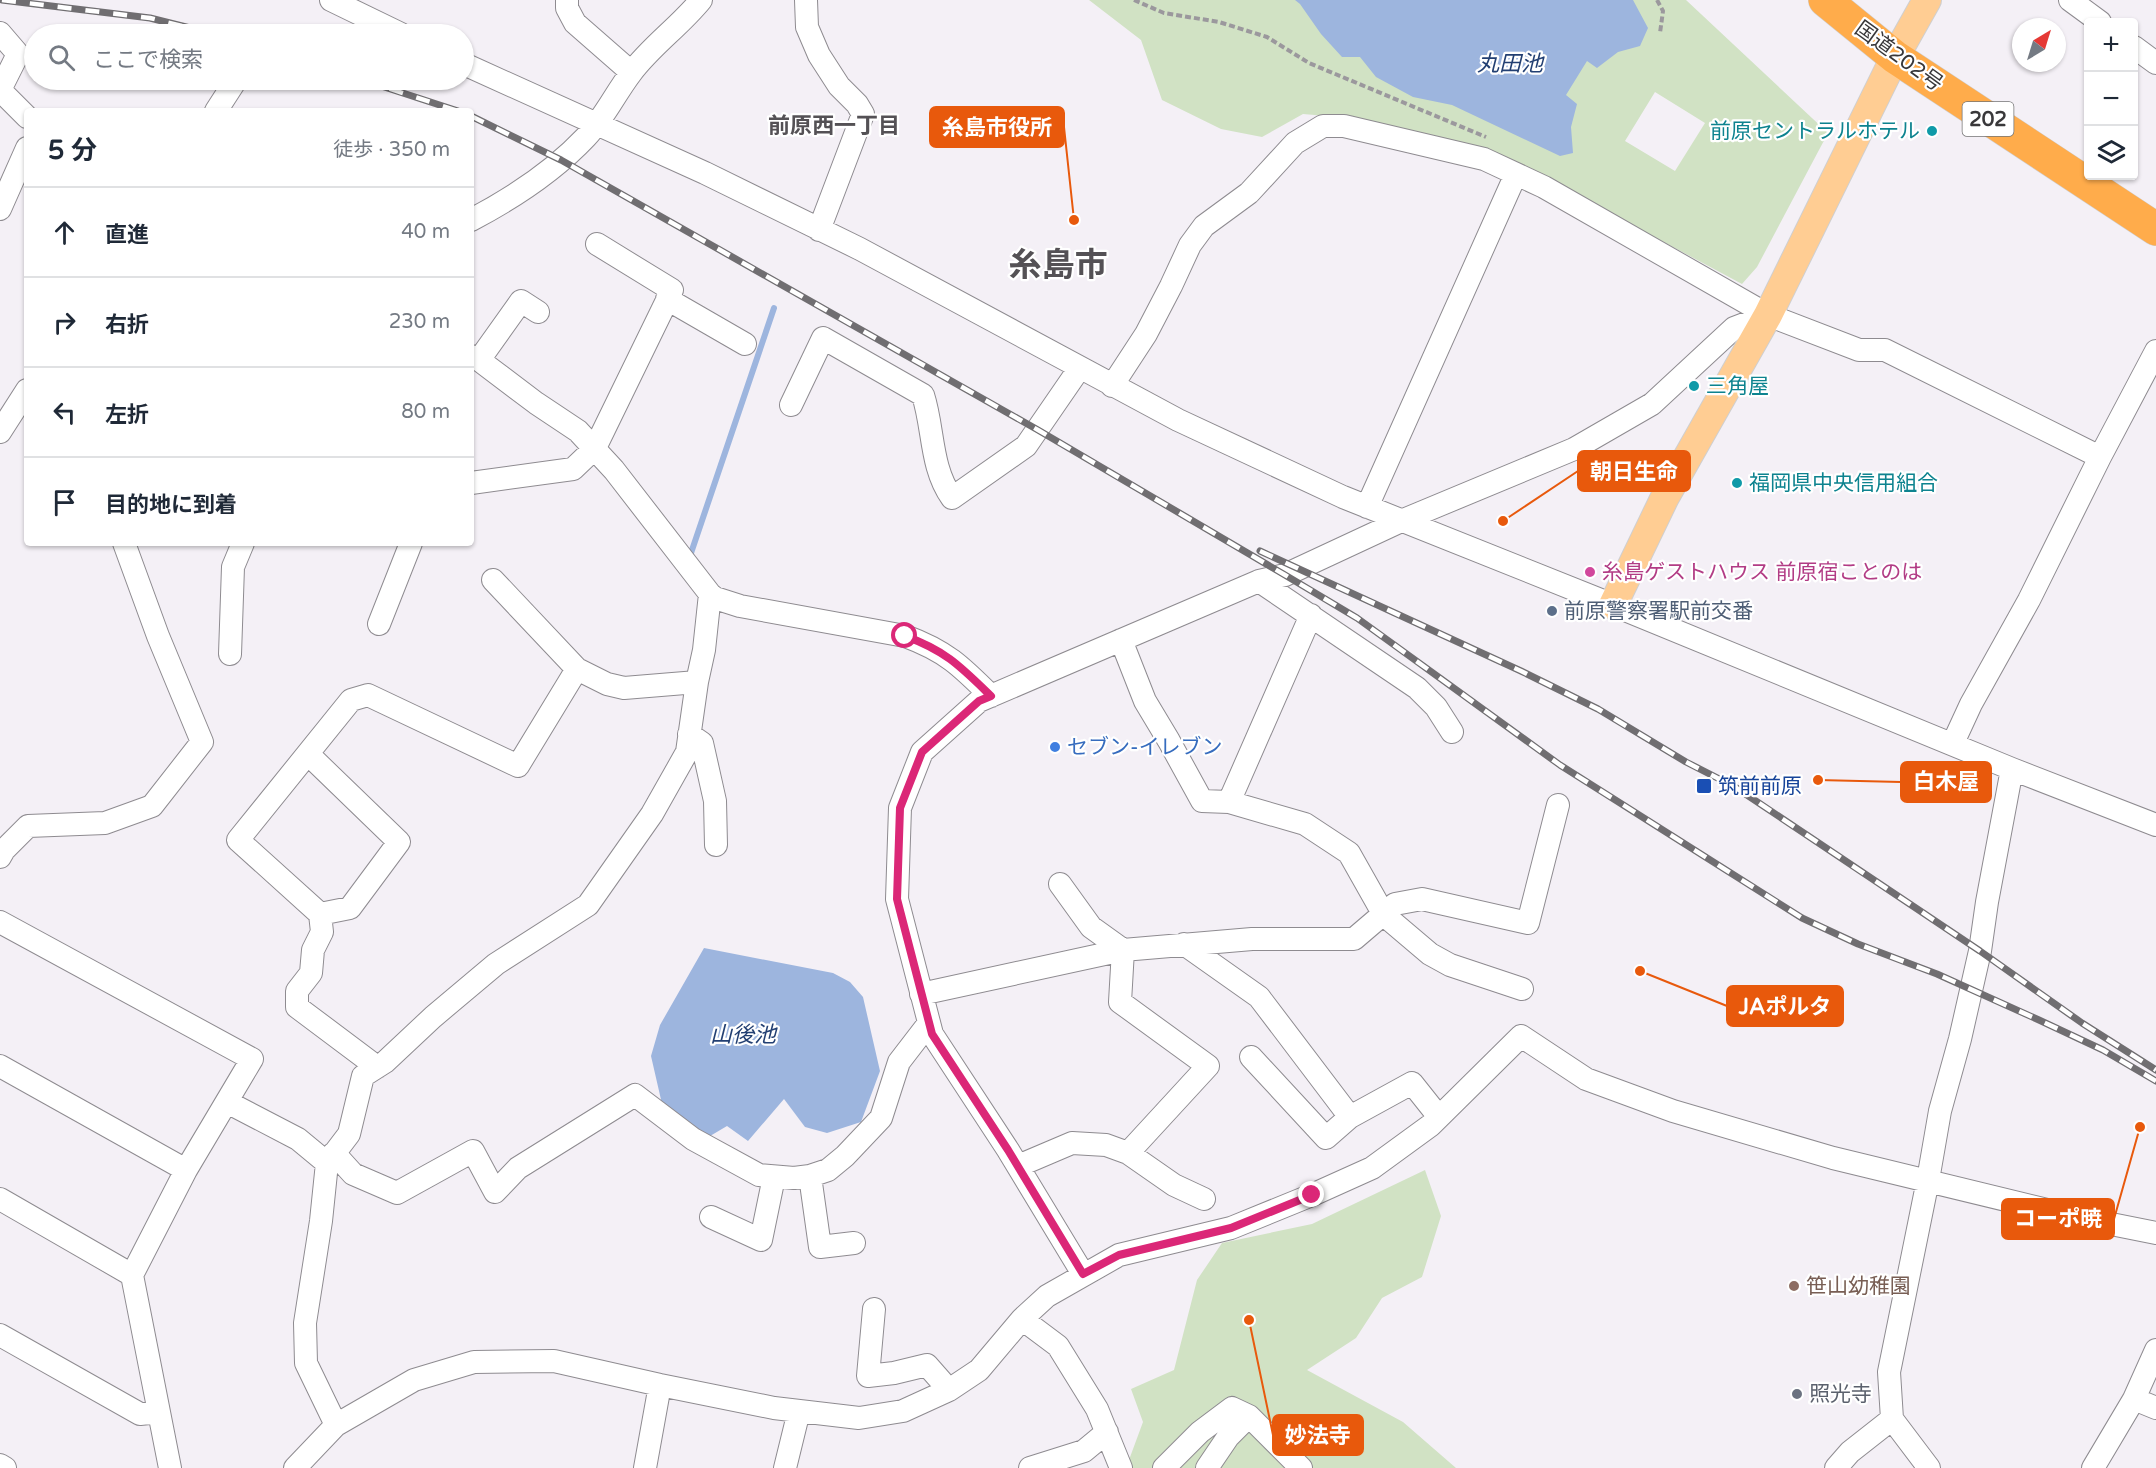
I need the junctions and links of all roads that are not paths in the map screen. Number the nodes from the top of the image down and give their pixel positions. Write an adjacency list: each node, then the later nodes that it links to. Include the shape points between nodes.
1 (331, 0): 9 (street)
2 (567, 0): 15 (street, via 575,23)
3 (701, 0): 15 (street)
4 (806, 0): 25 (street, via 807,27 819,55 863,114)
5 (1825, 0): 12 (highway, 国道202号 / 202)
6 (1926, 0): 12 (main road)
7 (2070, 0): 8 (street)
8 (2095, 18)
9 (380, 24)
10 (0, 33): 18 (street, via 18,54 0,90)
11 (2138, 50): 13 (street)
12 (1895, 57): 24 (highway, 国道202号 / 202); 29 (main road)
13 (2156, 63)
14 (474, 69): 19 (street)
15 (631, 72): 19 (street)
16 (230, 90): 17 (street)
17 (218, 108)
18 (24, 114)
19 (597, 124): 23 (street, via 561,160 513,198); 25 (street)
20 (24, 155): 22 (street)
21 (1516, 174): 29 (street); 34 (street, via 1485,159 1344,126 1323,126 1295,143 1249,193 1204,226 1190,245 1146,334); 41 (street)
22 (0, 209)
23 (474, 218)
24 (2156, 229)
25 (819, 230): 33 (street)
26 (597, 244): 27 (street, via 672,290)
27 (667, 299): 30 (street); 38 (street)
28 (538, 312): 32 (street, via 521,301)
29 (1768, 315): 39 (street, via 1859,350 1885,350); 42 (street, via 1734,328 1652,404 1574,449); 49 (main road, via 1665,497)
30 (745, 344)
31 (2156, 351): 39 (street)
32 (475, 358): 38 (street, via 578,430)
33 (1079, 369): 34 (street); 36 (street, via 1026,446 952,498 934,452 923,395 823,338)
34 (1112, 386): 41 (street)
35 (24, 395): 37 (street)
36 (791, 405)
37 (9, 422)
38 (595, 448): 40 (street, via 573,469); 48 (street)
39 (2100, 457): 59 (street)
40 (474, 483)
41 (1367, 507): 42 (street)
42 (1401, 521): 47 (street, via 1285,575); 49 (street)
43 (125, 546): 66 (street, via 202,742 152,806 105,823 28,826)
44 (242, 546): 53 (street, via 233,567)
45 (410, 546): 51 (street)
46 (493, 580): 54 (street)
47 (1259, 581): 50 (street); 52 (street)
48 (710, 594): 55 (street); 56 (street, via 740,606 905,636 931,645)
49 (1613, 605): 59 (street)
50 (1311, 615): 57 (street, via 1417,688 1436,707); 62 (street)
51 (379, 624)
52 (1121, 640): 56 (street); 62 (street, via 1145,701 1202,801)
53 (230, 654)
54 (577, 669): 55 (street, via 624,688); 60 (street, via 518,766 368,695 351,700)
55 (697, 682): 58 (street)
56 (991, 696): 74 (street, via 979,701 922,752 900,808 897,899)
57 (1452, 732)
58 (689, 735): 65 (street, via 702,743 715,801); 78 (street, via 687,752 652,814 588,905 496,964)
59 (1953, 743): 61 (street)
60 (308, 754): 68 (street, via 238,840); 68 (street, via 399,842 350,908)
61 (2012, 769): 64 (street); 88 (street, via 1980,951 1940,1111)
62 (1229, 802): 69 (street, via 1305,824 1349,853)
63 (1557, 805): 69 (street, via 1528,923 1422,900 1395,904)
64 (2156, 825)
65 (716, 845)
66 (0, 857)
67 (1060, 885): 72 (street, via 1091,927)
68 (320, 914): 78 (street, via 322,932 311,972 297,991 297,1007)
69 (1384, 915): 71 (street, via 1354,939); 73 (street, via 1430,954 1450,965)
70 (0, 921): 79 (street, via 252,1059)
71 (1184, 944): 72 (street); 80 (street, via 1259,997)
72 (1123, 950): 74 (street); 82 (street, via 1120,1002 1208,1066)
73 (1522, 989)
74 (921, 994): 75 (street)
75 (929, 1023): 84 (street, via 932,1034); 87 (street, via 899,1062 881,1118 837,1163)
76 (1251, 1057): 80 (street, via 1326,1138)
77 (0, 1066): 85 (street)
78 (377, 1067): 83 (street, via 363,1076 349,1134)
79 (227, 1102): 83 (street); 85 (street)
80 (1350, 1117): 81 (street, via 1412,1083)
81 (1439, 1117): 88 (street, via 1521,1036 1586,1079 1673,1111 1833,1158); 94 (street, via 1372,1168 1312,1195 1231,1228 1119,1255)
82 (1128, 1153): 84 (street, via 1106,1145 1072,1143); 90 (street, via 1174,1185)
83 (330, 1158): 86 (street, via 353,1174 397,1193 473,1152 495,1192 518,1168 635,1095 702,1144 759,1175); 108 (street, via 305,1333 306,1363)
84 (1018, 1166): 94 (street)
85 (186, 1170): 95 (street)
86 (774, 1176): 87 (street); 91 (street, via 761,1240)
87 (810, 1176): 93 (street, via 820,1247)
88 (1928, 1180): 92 (street); 107 (street, via 1889,1372)
89 (0, 1199): 95 (street)
90 (1204, 1199)
91 (711, 1217)
92 (2156, 1233)
93 (854, 1243)
94 (1083, 1274): 97 (street, via 1047,1296)
95 (132, 1275): 105 (street)
96 (874, 1309): 101 (street, via 868,1376 927,1365)
97 (1022, 1319): 101 (street, via 979,1370); 109 (street, via 1058,1346 1097,1408)
98 (0, 1335): 105 (street, via 140,1414)
99 (2156, 1350): 102 (street)
100 (660, 1385): 104 (street); 108 (street, via 554,1361 474,1362 414,1380); 115 (street)
101 (949, 1390): 104 (street, via 903,1411 859,1418)
102 (2134, 1400): 103 (street); 124 (street)
103 (2156, 1408)
104 (799, 1411): 116 (street)
105 (159, 1412): 113 (street)
106 (1249, 1416): 119 (street, via 1232,1408 1200,1432); 120 (street, via 1228,1437); 121 (street)
107 (1892, 1419): 122 (street); 123 (street)
108 (336, 1425): 114 (street)
109 (1107, 1432): 110 (street); 118 (street)
110 (1091, 1458): 117 (street)
111 (0, 1465): 112 (street)
112 (5, 1468)
113 (170, 1468)
114 (295, 1468)
115 (645, 1468)
116 (785, 1468)
117 (1030, 1468)
118 (1121, 1468)
119 (1164, 1468)
120 (1207, 1468)
121 (1301, 1468)
122 (1836, 1468)
123 (1929, 1468)
124 (2093, 1468)

